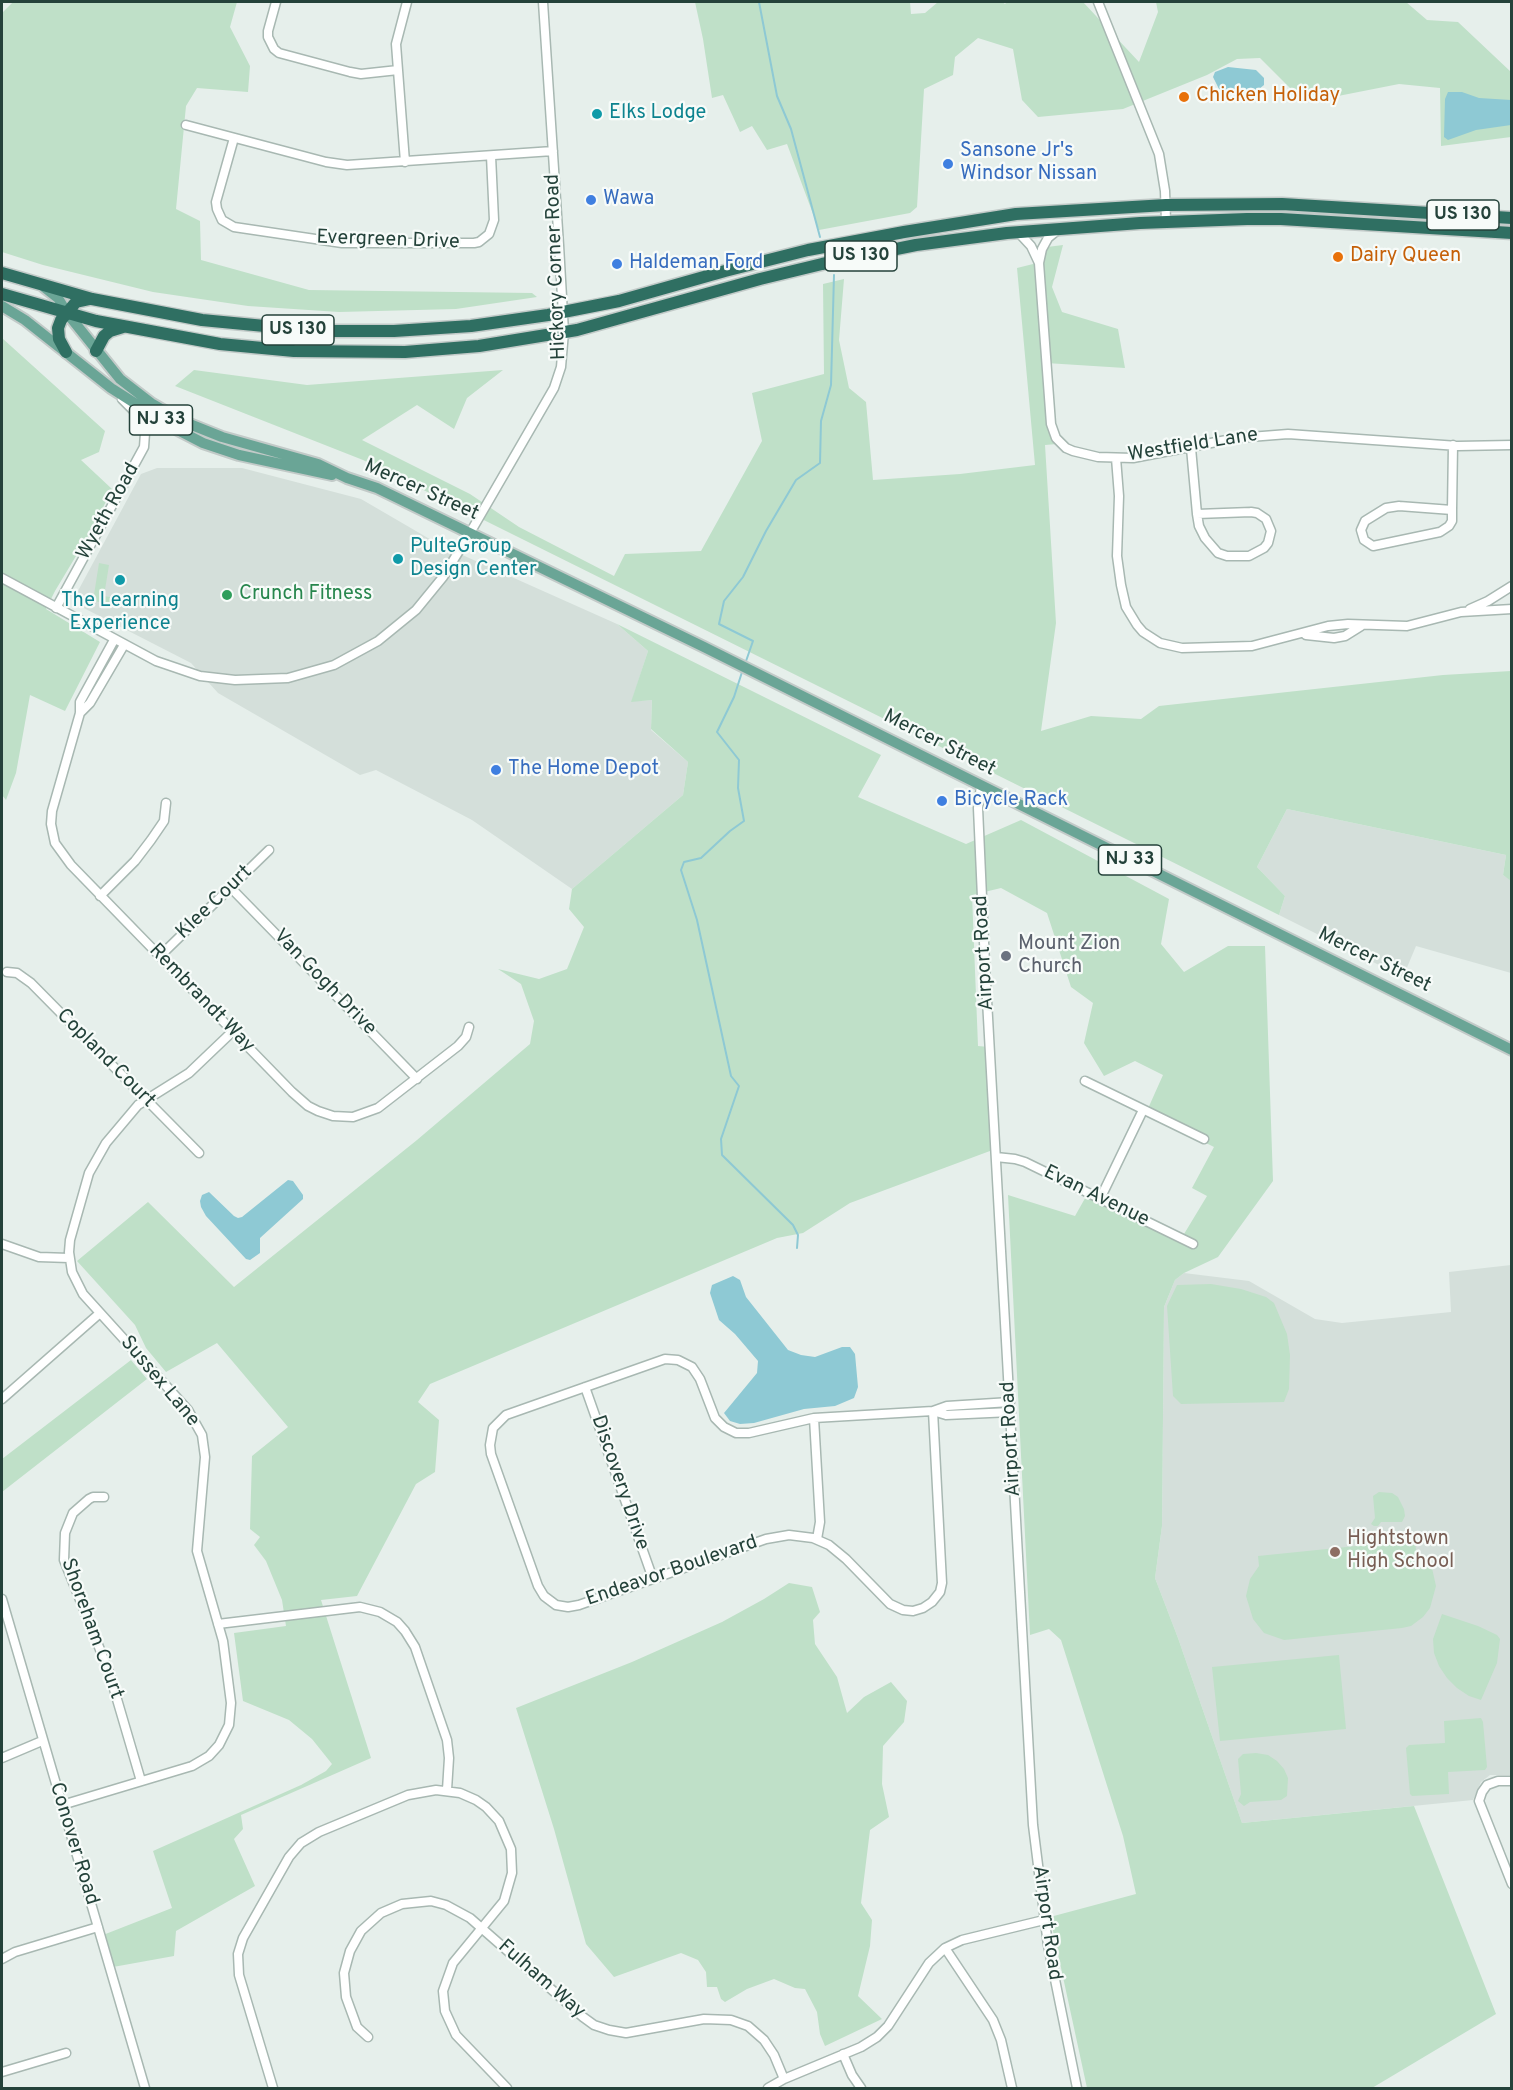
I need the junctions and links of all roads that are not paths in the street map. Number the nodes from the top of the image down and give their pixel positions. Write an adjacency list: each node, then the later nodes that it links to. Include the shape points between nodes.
1 (276, 2): 5 (street, via 268,38 279,53 361,74)
2 (407, 2): 5 (street, via 396,44)
3 (543, 2): 8 (street, Hickory Corner Road)
4 (1098, 2): 11 (street, via 1157,146)
5 (398, 70): 10 (street)
6 (186, 125): 7 (street)
7 (234, 138): 9 (street, Evergreen Drive, via 216,202 222,220 234,227 342,243 479,242 489,234 495,220); 10 (street, via 333,163)
8 (553, 151): 9 (street); 27 (street, Hickory Corner Road)
9 (491, 156): 10 (street)
10 (405, 162)
11 (1166, 205): 12 (highway, US 130, via 1282,204); 14 (street); 16 (highway, US 130, via 1016,214)
12 (1415, 212): 13 (highway, US 130); 15 (street)
13 (1512, 218)
14 (1166, 221): 15 (highway, US 130, via 1281,219); 17 (highway, US 130)
15 (1413, 227): 19 (highway, US 130)
16 (926, 228): 20 (street); 27 (highway, US 130, via 783,256 619,301)
17 (1060, 228): 18 (highway, US 130); 21 (street, Westfield Lane, via 1046,242)
18 (1018, 232): 20 (highway, US 130); 21 (street, Westfield Lane)
19 (1512, 233)
20 (928, 243): 30 (highway, US 130, via 760,279)
21 (1039, 263): 37 (street, Westfield Lane, via 1053,431 1061,444 1073,451)
22 (2, 273): 23 (highway, US 130)
23 (37, 283): 25 (highway, US 130); 28 (main road, Mercer Street / NJ 33, via 51,291)
24 (2, 294): 28 (highway, US 130)
25 (92, 299): 27 (highway, US 130, via 202,320 327,331 442,328); 28 (highway, via 76,302)
26 (2, 306): 32 (main road, Mercer Street / NJ 33)
27 (563, 312): 30 (street, Hickory Corner Road)
28 (67, 313): 29 (highway, US 130); 31 (main road, Mercer Street / NJ 33); 32 (highway, via 58,328)
29 (123, 326): 30 (highway, US 130, via 220,344 340,352 442,349); 31 (highway, via 104,336)
30 (564, 332): 41 (street, Hickory Corner Road, via 561,367 554,388)
31 (96, 351): 38 (main road, Mercer Street / NJ 33, via 132,389 182,421 222,437 318,464)
32 (66, 352): 33 (main road, Mercer Street / NJ 33)
33 (111, 388): 38 (main road, Mercer Street / NJ 33, via 172,428 203,442 239,455); 44 (street, Wyeth Road, via 140,418 144,447)
34 (1453, 445): 35 (street, Westfield Lane); 36 (street, Westfield Lane, via 1288,434 1237,438); 39 (street)
35 (1512, 445)
36 (1191, 448): 37 (street, Westfield Lane); 40 (street)
37 (1116, 458): 48 (street, via 1118,569 1126,607 1143,632 1160,643 1182,648 1252,646)
38 (347, 478): 41 (main road, Mercer Street / NJ 33, via 377,488)
39 (1452, 510): 39 (street, via 1391,507 1365,521 1361,536 1373,546 1440,532 1449,526)
40 (1197, 514): 40 (street, via 1201,533 1222,555 1252,555 1264,548 1270,537 1266,519 1257,513)
41 (470, 533): 50 (street, Hickory Corner Road, via 437,585 408,617 367,648 314,671 274,679 212,678 174,668); 52 (main road, Mercer Street / NJ 33)
42 (2, 578): 44 (street, Hickory Corner Road)
43 (1512, 586): 46 (street)
44 (56, 608): 49 (street, Hickory Corner Road)
45 (1512, 609): 46 (street)
46 (1461, 612): 47 (street, via 1407,626)
47 (1363, 625): 48 (street, via 1328,626); 48 (street, via 1334,638)
48 (1296, 636)
49 (114, 640): 50 (street, Hickory Corner Road); 51 (street, Rembrandt Way, via 81,699)
50 (124, 645): 51 (street, Rembrandt Way)
51 (80, 713): 56 (street, Rembrandt Way, via 51,824 60,852)
52 (981, 786): 61 (main road, Mercer Street / NJ 33); 68 (street, Airport Road, via 978,820)
53 (166, 803): 56 (street, via 165,817 156,833)
54 (269, 850): 55 (street, Klee Court)
55 (231, 888): 57 (street, Klee Court); 62 (street, Van Gogh Drive)
56 (100, 896): 57 (street, Rembrandt Way)
57 (160, 956): 60 (street, Rembrandt Way)
58 (7, 972): 64 (street, Copland Court, via 31,983)
59 (469, 1027): 62 (street, Rembrandt Way, via 458,1046)
60 (232, 1031): 62 (street, Rembrandt Way, via 304,1102 328,1115 353,1117 370,1112); 64 (street, Sussex Lane, via 189,1073)
61 (1512, 1050)
62 (417, 1078)
63 (1085, 1081): 65 (street)
64 (145, 1100): 67 (street, Copland Court); 72 (street, Sussex Lane, via 128,1114 92,1167 70,1240)
65 (1143, 1110): 66 (street); 69 (street)
66 (1204, 1139)
67 (199, 1154)
68 (996, 1157): 69 (street, Evan Avenue, via 1025,1162); 76 (street, Airport Road)
69 (1100, 1199): 71 (street, Evan Avenue)
70 (2, 1244): 72 (street, via 39,1257)
71 (1193, 1244)
72 (69, 1258): 73 (street, Sussex Lane, via 78,1286)
73 (100, 1313): 75 (street); 84 (street, Sussex Lane, via 188,1410 202,1435 205,1457 197,1551)
74 (585, 1387): 79 (street, Endeavor Boulevard, via 657,1361 675,1359 695,1371 715,1418 732,1432 745,1433); 82 (street, Discovery Drive); 82 (street, Endeavor Boulevard, via 506,1415 491,1434 491,1454 536,1582 550,1602 571,1607)
75 (2, 1399)
76 (1010, 1402): 77 (street, Endeavor Boulevard, via 947,1406); 78 (street, Airport Road)
77 (933, 1411): 78 (street, Endeavor Boulevard, via 946,1415); 79 (street, Endeavor Boulevard); 81 (street, Endeavor Boulevard, via 942,1576 934,1600 916,1610 896,1608 842,1555)
78 (1011, 1412): 92 (street, Airport Road, via 1032,1803)
79 (814, 1418): 81 (street, via 820,1522)
80 (104, 1497): 87 (street, Shoreham Court, via 89,1499 73,1513 65,1533 64,1560 109,1672)
81 (817, 1539): 82 (street, Endeavor Boulevard, via 789,1535 772,1538)
82 (653, 1579)
83 (2, 1599): 85 (street, Conover Road)
84 (218, 1624): 87 (street, Sussex Lane, via 231,1703 226,1733 198,1763); 89 (street, via 360,1607 397,1622 415,1647 444,1731 449,1752)
85 (42, 1741): 86 (street); 90 (street, Conover Road)
86 (2, 1758)
87 (141, 1781): 90 (street, Sussex Lane)
88 (1512, 1781): 91 (street, via 1487,1785 1479,1802)
89 (447, 1790): 94 (street, via 471,1797 486,1807 502,1827 511,1849 512,1873 507,1895); 104 (street, via 413,1794 315,1835 301,1843 277,1877 243,1938 238,1960 240,1980)
90 (62, 1805): 93 (street, Conover Road)
91 (1512, 1884)
92 (1044, 1920): 95 (street, via 962,1940); 110 (street, Airport Road)
93 (98, 1927): 96 (street); 103 (street, Conover Road)
94 (482, 1929): 97 (street, Fulham Way, via 462,1912 431,1901 402,1904 370,1921 350,1951 344,1980 353,2020); 101 (street, Fulham Way, via 594,2025 626,2033 704,2019 731,2020 748,2026 764,2040); 102 (street, via 453,1963 445,1983 444,2002 456,2036)
95 (945, 1948): 99 (street, via 924,1969 883,2032); 109 (street, via 993,2020)
96 (2, 1959)
97 (368, 2037)
98 (66, 2053): 100 (street)
99 (843, 2054): 101 (street); 108 (street)
100 (2, 2072)
101 (784, 2079): 107 (street)
102 (498, 2080): 105 (street); 106 (street)
103 (145, 2088)
104 (273, 2088)
105 (491, 2088)
106 (507, 2088)
107 (768, 2088)
108 (861, 2088)
109 (1012, 2088)
110 (1077, 2088)

